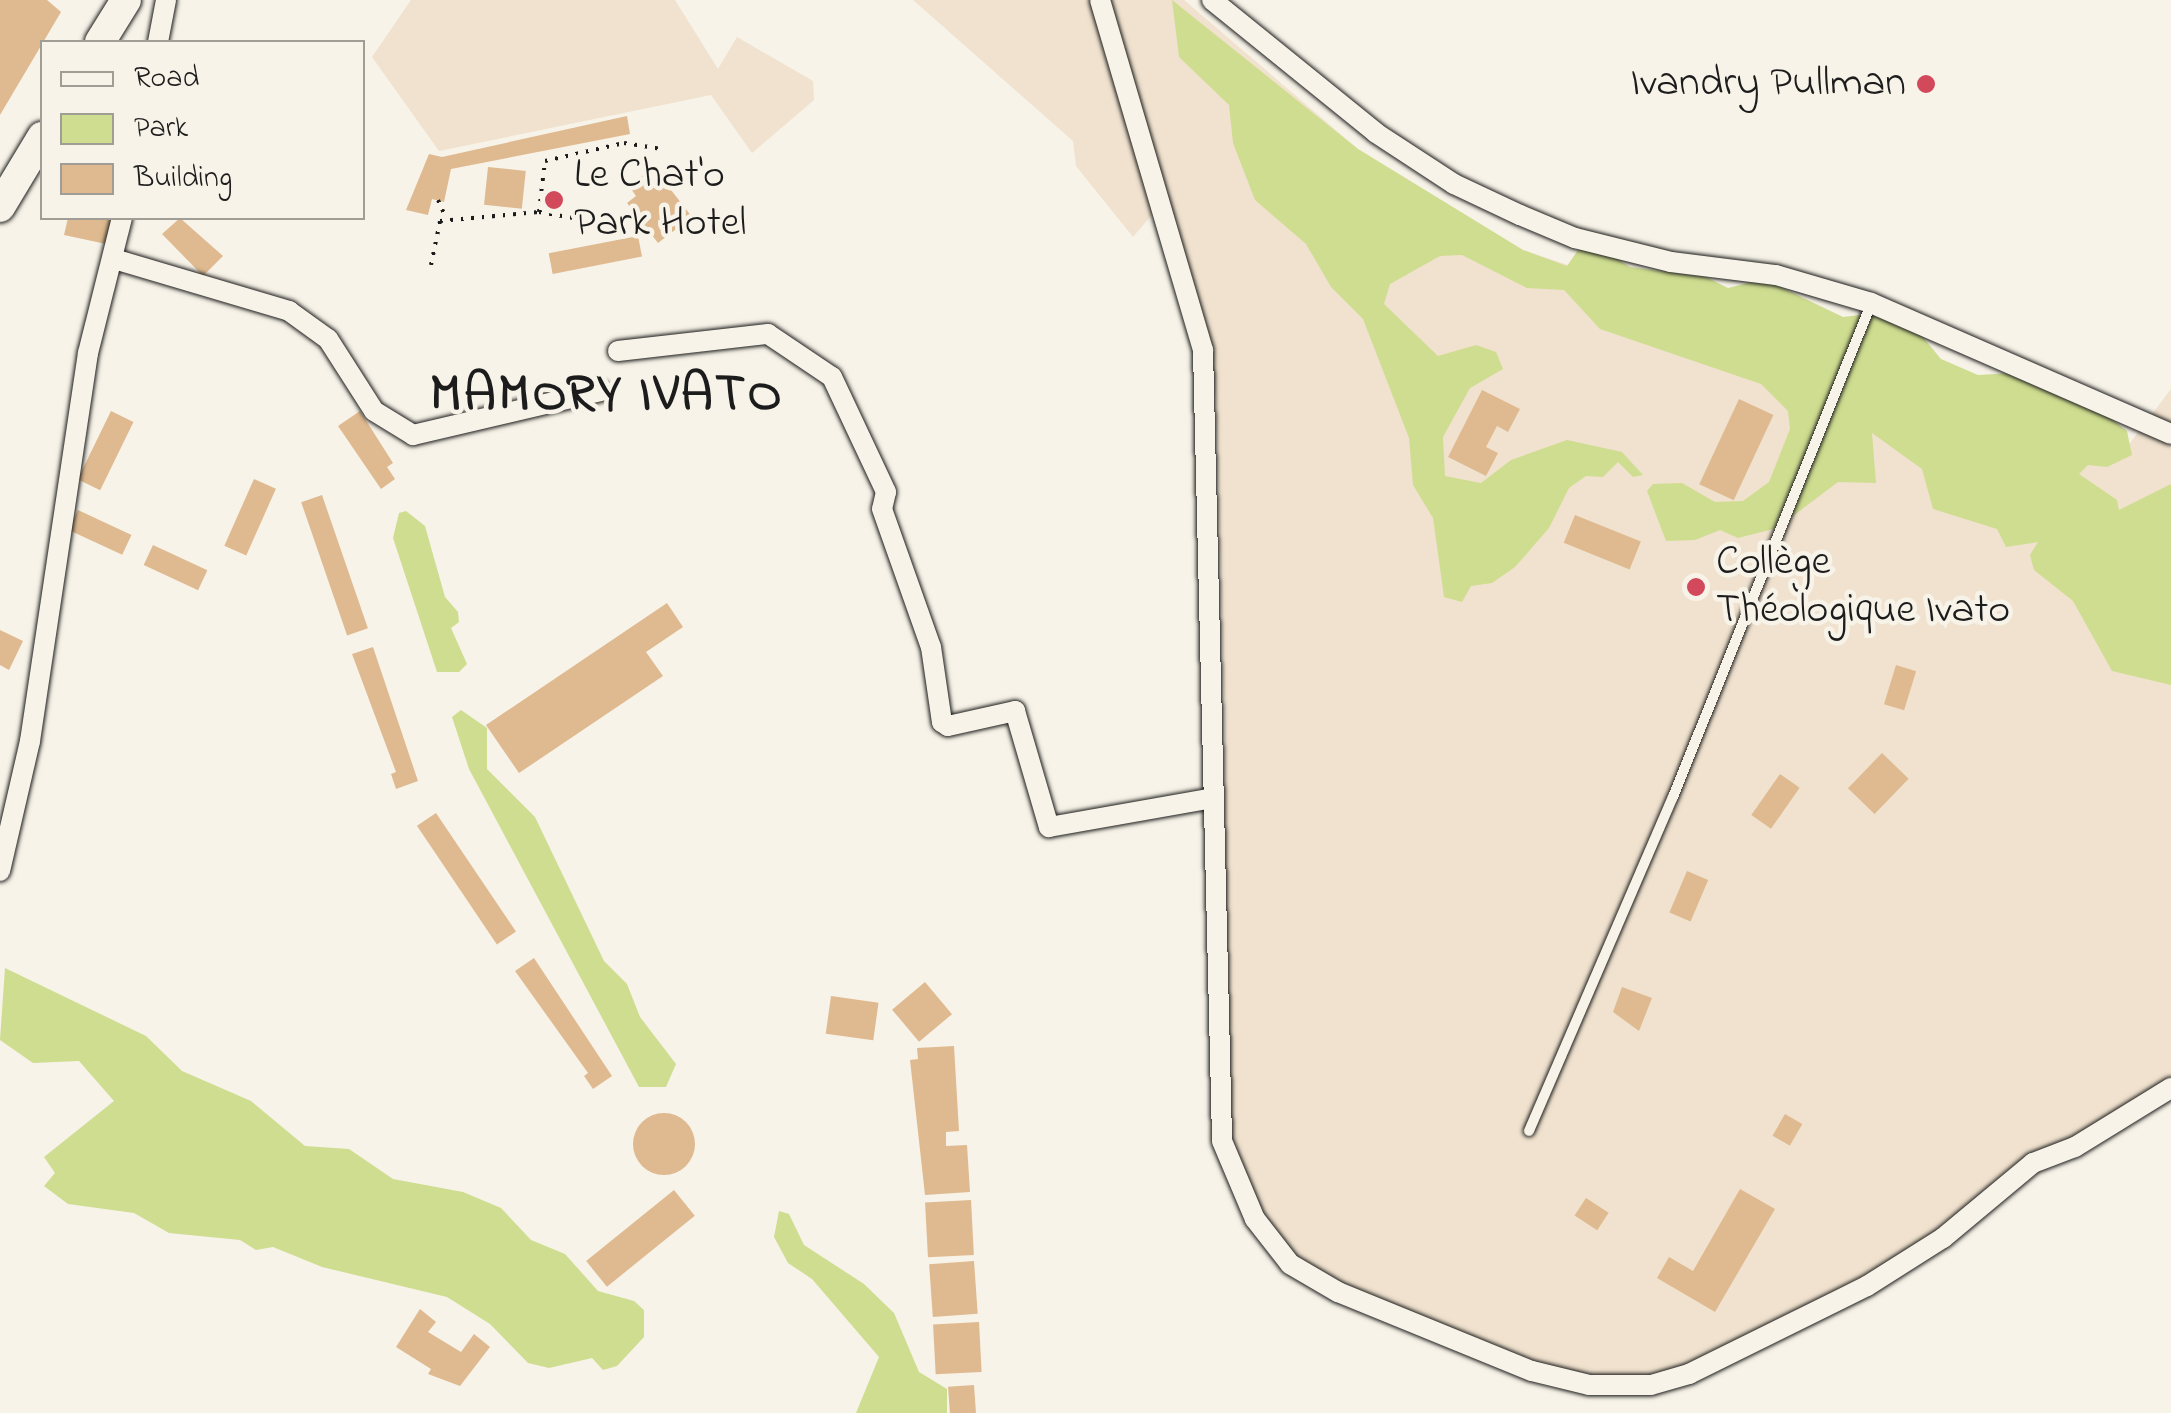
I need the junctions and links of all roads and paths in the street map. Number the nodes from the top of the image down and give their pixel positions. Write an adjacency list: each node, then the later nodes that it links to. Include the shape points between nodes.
1 (126, 0): 5 (main road)
2 (166, 0): 6 (street)
3 (1100, 0): 21 (street, via 1203,350)
4 (1212, 0): 17 (street, via 1376,132 1454,184 1520,215 1575,238 1671,262 1776,276)
5 (101, 40)
6 (158, 40)
7 (40, 140): 10 (main road)
8 (662, 149): 11 (path, via 624,143 545,161)
9 (438, 200): 12 (path)
10 (0, 207)
11 (539, 212): 12 (path); 14 (path)
12 (446, 218): 15 (path)
13 (122, 220): 16 (street)
14 (631, 228)
15 (431, 265)
16 (117, 268): 19 (street, via 290,311 328,339 374,411 413,435); 22 (street, via 88,353 30,741)
17 (1872, 303): 20 (street); 24 (lane)
18 (618, 350): 21 (street, via 768,334 832,377 886,492 882,509 931,647 942,722 1015,712 1049,826)
19 (601, 391)
20 (2171, 434)
21 (1213, 798): 23 (street, via 1222,1141 1255,1219 1290,1264 1338,1292 1532,1371 1589,1385 1651,1385 1690,1374 1868,1286 1943,1238 2032,1163 2075,1147)
22 (0, 871)
23 (2171, 1088)
24 (1530, 1130)

